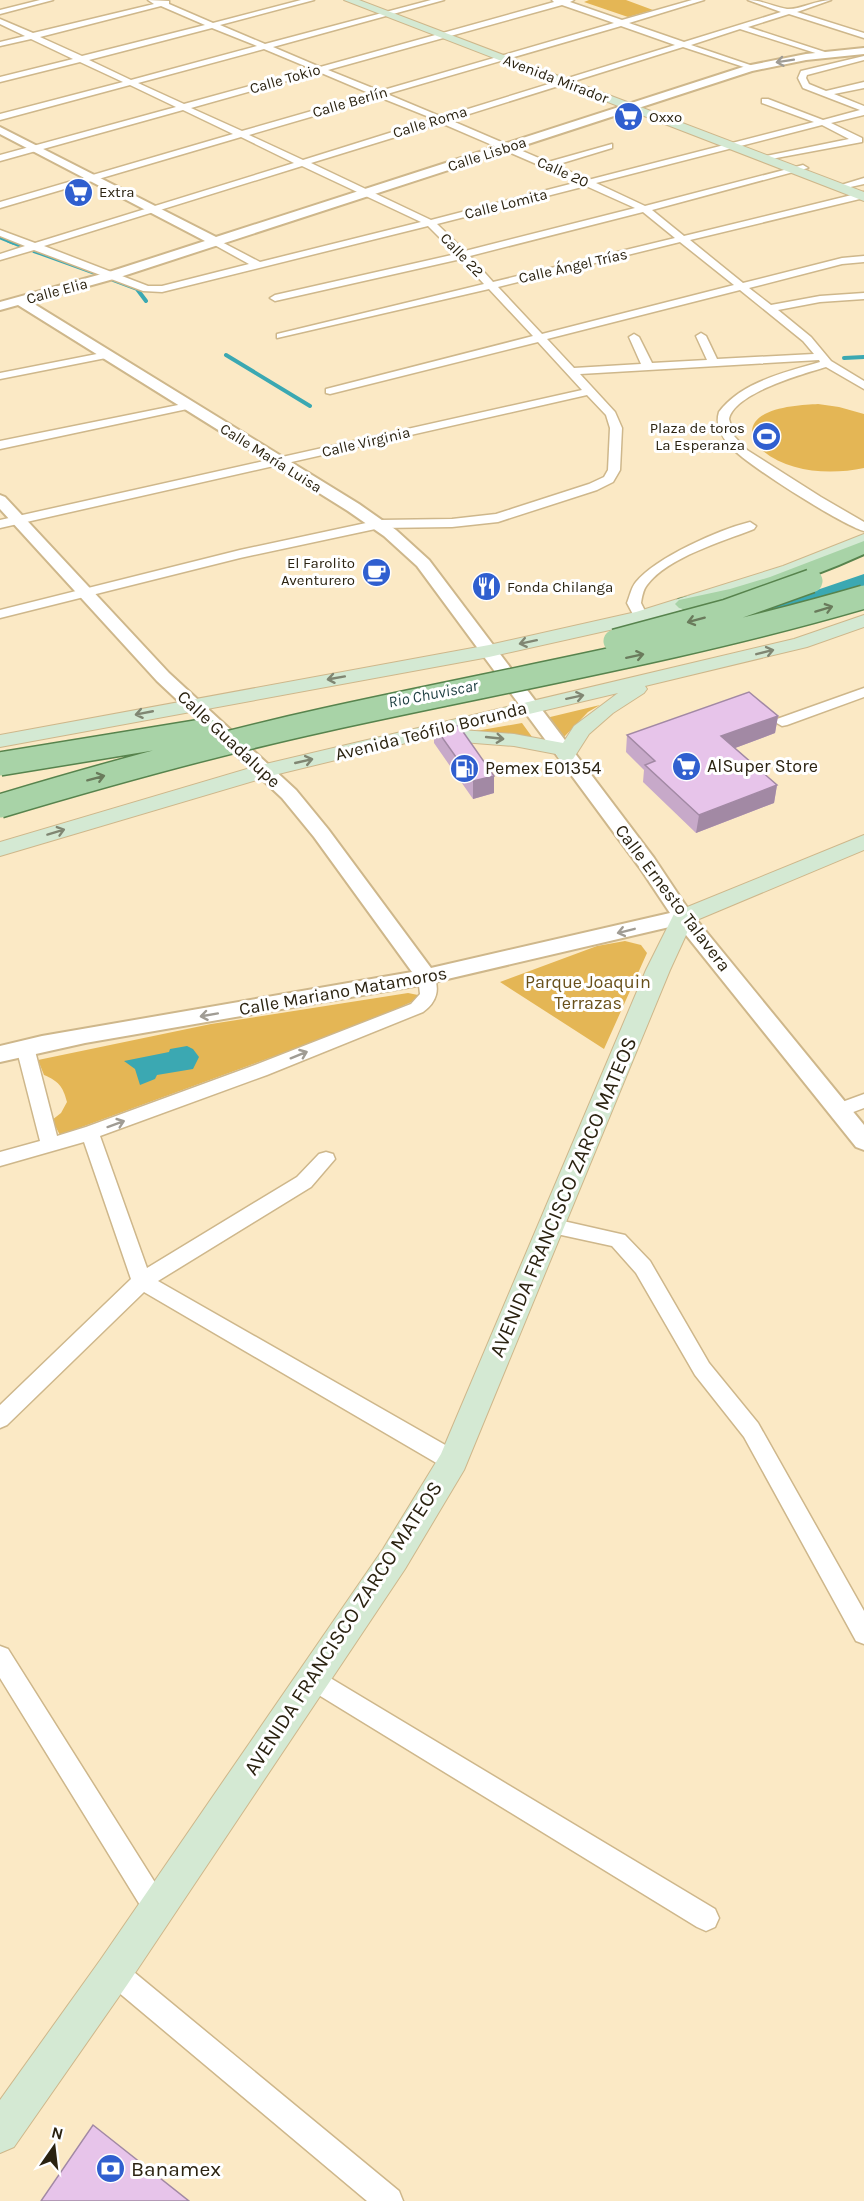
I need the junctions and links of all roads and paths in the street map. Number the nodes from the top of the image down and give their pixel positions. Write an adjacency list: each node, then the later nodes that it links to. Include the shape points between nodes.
1 (49, 0): 13 (street)
2 (152, 0): 12 (street, Calle 20)
3 (179, 0): 12 (street)
4 (310, 0): 18 (street)
5 (349, 0): 15 (main road, Avenida Mirador)
6 (359, 0): 15 (main road, Avenida Mirador)
7 (440, 0): 15 (street)
8 (700, 0): 17 (street, Calle Berlín)
9 (752, 0): 14 (street)
10 (827, 0): 14 (street, Calle Roma)
11 (563, 1): 17 (street); 20 (street, Calle Tokio)
12 (162, 4): 18 (street, Calle 20); 21 (street)
13 (0, 12)
14 (790, 12): 19 (street, Calle Roma); 22 (street)
15 (389, 13): 20 (main road, Avenida Mirador); 25 (street)
16 (0, 21): 21 (street, Calle 22)
17 (622, 23): 24 (street); 28 (street, Calle Berlín)
18 (212, 26): 25 (street, Calle 20); 29 (street)
19 (741, 27): 24 (street, Calle Roma); 27 (street)
20 (444, 34): 28 (main road, Avenida Mirador); 32 (street, Calle Tokio)
21 (32, 36): 23 (street); 29 (street, Calle 22)
22 (864, 36)
23 (0, 44)
24 (684, 45): 31 (street); 34 (street, Calle Roma)
25 (263, 47): 32 (street, Calle 20); 35 (street)
26 (864, 51): 27 (street, Calle Lisboa)
27 (825, 55): 31 (street, Calle Lisboa, one-way to 31)
28 (504, 57): 34 (main road, Avenida Mirador); 37 (street, Calle Berlín)
29 (81, 58): 33 (street); 35 (street, Calle 22)
30 (864, 58): 38 (street, via 804,73 806,86)
31 (750, 68): 40 (street, Calle Lisboa)
32 (318, 70): 37 (street, Calle 20); 41 (street, Calle Tokio)
33 (0, 80)
34 (565, 80): 40 (main road, Avenida Mirador); 44 (street, Calle Roma)
35 (132, 82): 41 (street, Calle 22); 43 (street)
36 (864, 85): 38 (street)
37 (379, 94): 44 (street, Calle 20); 47 (street, Calle Berlín)
38 (823, 94): 42 (street)
39 (765, 101): 45 (street)
40 (633, 106): 49 (main road, Avenida Mirador); 51 (street, Calle Lisboa)
41 (185, 107): 47 (street, Calle 22); 52 (street, Calle Tokio)
42 (864, 111): 45 (street, Calle Lomita)
43 (0, 117)
44 (437, 120): 51 (street, Calle 20); 55 (street, Calle Roma)
45 (824, 123): 48 (street); 49 (street, Calle Lomita)
46 (0, 130): 52 (street)
47 (240, 134): 55 (street, Calle 22); 58 (street, Calle Berlín)
48 (860, 140): 53 (street)
49 (735, 145): 53 (main road, Avenida Mirador); 57 (main road, Avenida Mirador); 60 (street, Calle Lomita)
50 (609, 146): 56 (street)
51 (508, 147): 56 (street, Calle 20); 62 (street, Calle Lisboa)
52 (36, 148): 54 (street, Calle Tokio); 58 (street)
53 (771, 156): 57 (main road, Avenida Mirador)
54 (0, 159)
55 (301, 162): 62 (street, Calle 22); 66 (street, Calle Roma)
56 (547, 165): 60 (street, Calle 20)
57 (799, 169): 61 (main road, Avenida Mirador); 63 (main road, Avenida Mirador); 65 (street)
58 (91, 178): 64 (street, Calle Berlín); 66 (street)
59 (864, 181): 61 (street)
60 (589, 183): 65 (street, Calle 20); 67 (street, Calle Lomita)
61 (846, 185): 63 (main road, Avenida Mirador)
62 (366, 193): 67 (street, Calle 22); 70 (street, Calle Lisboa)
63 (863, 195): 69 (street, Calle Ángel Trías)
64 (0, 205)
65 (645, 208): 69 (street, Calle 20); 72 (street)
66 (150, 209): 70 (street); 71 (street, Calle Roma)
67 (430, 223): 72 (street, Calle 22); 75 (street, Calle Lomita)
68 (0, 233): 71 (street)
69 (682, 240): 77 (street, Calle Ángel Trías); 78 (street, Calle 20)
70 (214, 242): 75 (street); 76 (street, Calle Lisboa)
71 (34, 246): 73 (street, Calle Roma); 76 (street)
72 (463, 255): 77 (street, Calle 22); 80 (street)
73 (0, 257)
74 (864, 259): 78 (street)
75 (258, 265): 76 (street, Calle Lomita, via 162,289 147,289)
76 (113, 275): 81 (street, Calle Elia)
77 (491, 286): 84 (street, Calle Ángel Trías); 87 (street, Calle 22)
78 (740, 287): 83 (street, Calle 20); 87 (street)
79 (864, 296): 83 (street, via 804,301)
80 (275, 298)
81 (21, 301): 82 (street, Calle Elia); 88 (street, Calle María Luisa)
82 (0, 306)
83 (768, 309): 89 (street, Calle 20, via 807,339)
84 (281, 336)
85 (701, 336): 90 (street)
86 (634, 338): 91 (street)
87 (541, 339): 92 (street, Calle 22); 95 (street)
88 (107, 355): 93 (street); 97 (street, Calle María Luisa)
89 (825, 360): 90 (street); 94 (street, Calle 20); 105 (street, via 736,401 725,412 723,422 730,439 742,451 826,508)
90 (714, 364): 91 (street)
91 (649, 368): 92 (street)
92 (572, 371): 96 (street, Calle 22)
93 (0, 376)
94 (864, 386)
95 (330, 391)
96 (591, 391): 99 (street, Calle Virginia); 103 (street, Calle 22, via 611,414 616,428 614,470 609,479 498,518)
97 (188, 406): 98 (street); 99 (street, Calle María Luisa)
98 (0, 445)
99 (277, 462): 101 (street, Calle Virginia); 103 (street, Calle María Luisa)
100 (0, 500): 101 (street, Calle Guadalupe)
101 (18, 520): 102 (street, Calle Virginia); 109 (street, Calle Guadalupe)
102 (0, 524)
103 (380, 524): 109 (street); 115 (street, Calle María Luisa, via 423,563)
104 (750, 526): 113 (street, via 652,573 639,586 634,603)
105 (864, 527)
106 (864, 539): 111 (main road, via 789,570)
107 (864, 547): 111 (main road, via 740,595)
108 (864, 558): 124 (main road, one-way to 124, bridge, via 728,611 546,660 156,740)
109 (85, 593): 112 (street); 118 (street, Calle Guadalupe)
110 (864, 597): 126 (main road, one-way to 110, bridge, via 236,740 742,632)
111 (686, 604): 113 (main road)
112 (0, 614)
113 (641, 617): 115 (main road, one-way to 115)
114 (863, 623): 116 (main road, Avenida Teófilo Borunda, one-way to 114)
115 (489, 651): 118 (main road, one-way to 118); 119 (street, Calle Ernesto Talavera)
116 (652, 680): 119 (main road, Avenida Teófilo Borunda, one-way to 116); 123 (main road, via 606,709)
117 (864, 692): 120 (street)
118 (190, 704): 122 (main road, one-way to 122); 125 (street, Calle Guadalupe)
119 (531, 706): 121 (main road, Avenida Teófilo Borunda); 123 (street, Calle Ernesto Talavera)
120 (782, 722)
121 (416, 735): 123 (main road, one-way to 123, via 491,737); 125 (main road, Avenida Teófilo Borunda, one-way to 121)
122 (0, 741)
123 (563, 752): 129 (street, Calle Ernesto Talavera)
124 (0, 764)
125 (264, 771): 128 (main road, Avenida Teófilo Borunda, one-way to 125); 130 (street, Calle Guadalupe, via 321,833)
126 (0, 806)
127 (864, 842): 129 (main road)
128 (0, 849)
129 (683, 917): 130 (street, Calle Mariano Matamoros, one-way to 130, via 520,957); 134 (street, Calle Ernesto Talavera); 140 (main road, AVENIDA FRANCISCO ZARCO MATEOS)
130 (427, 987): 131 (street, Calle Mariano Matamoros, one-way to 131); 135 (street, one-way to 130, via 417,1008)
131 (25, 1047): 132 (street, Calle Mariano Matamoros); 137 (street)
132 (0, 1054)
133 (864, 1101): 134 (street)
134 (840, 1110): 136 (street, Calle Ernesto Talavera)
135 (90, 1133): 137 (street); 141 (street)
136 (864, 1142)
137 (50, 1144): 138 (street)
138 (0, 1159)
139 (326, 1159): 141 (street, via 304,1182)
140 (550, 1226): 143 (main road, AVENIDA FRANCISCO ZARCO MATEOS); 144 (street, via 618,1240 643,1267 702,1369 751,1430)
141 (142, 1281): 142 (street); 143 (street)
142 (0, 1419)
143 (453, 1461): 146 (main road, AVENIDA FRANCISCO ZARCO MATEOS, via 394,1559)
144 (864, 1633)
145 (0, 1657): 147 (street)
146 (312, 1678): 147 (main road, AVENIDA FRANCISCO ZARCO MATEOS); 148 (street)
147 (157, 1909): 149 (main road, AVENIDA FRANCISCO ZARCO MATEOS)
148 (706, 1918)
149 (114, 1972): 150 (main road, AVENIDA FRANCISCO ZARCO MATEOS); 151 (street)
150 (0, 2133)
151 (389, 2201)

